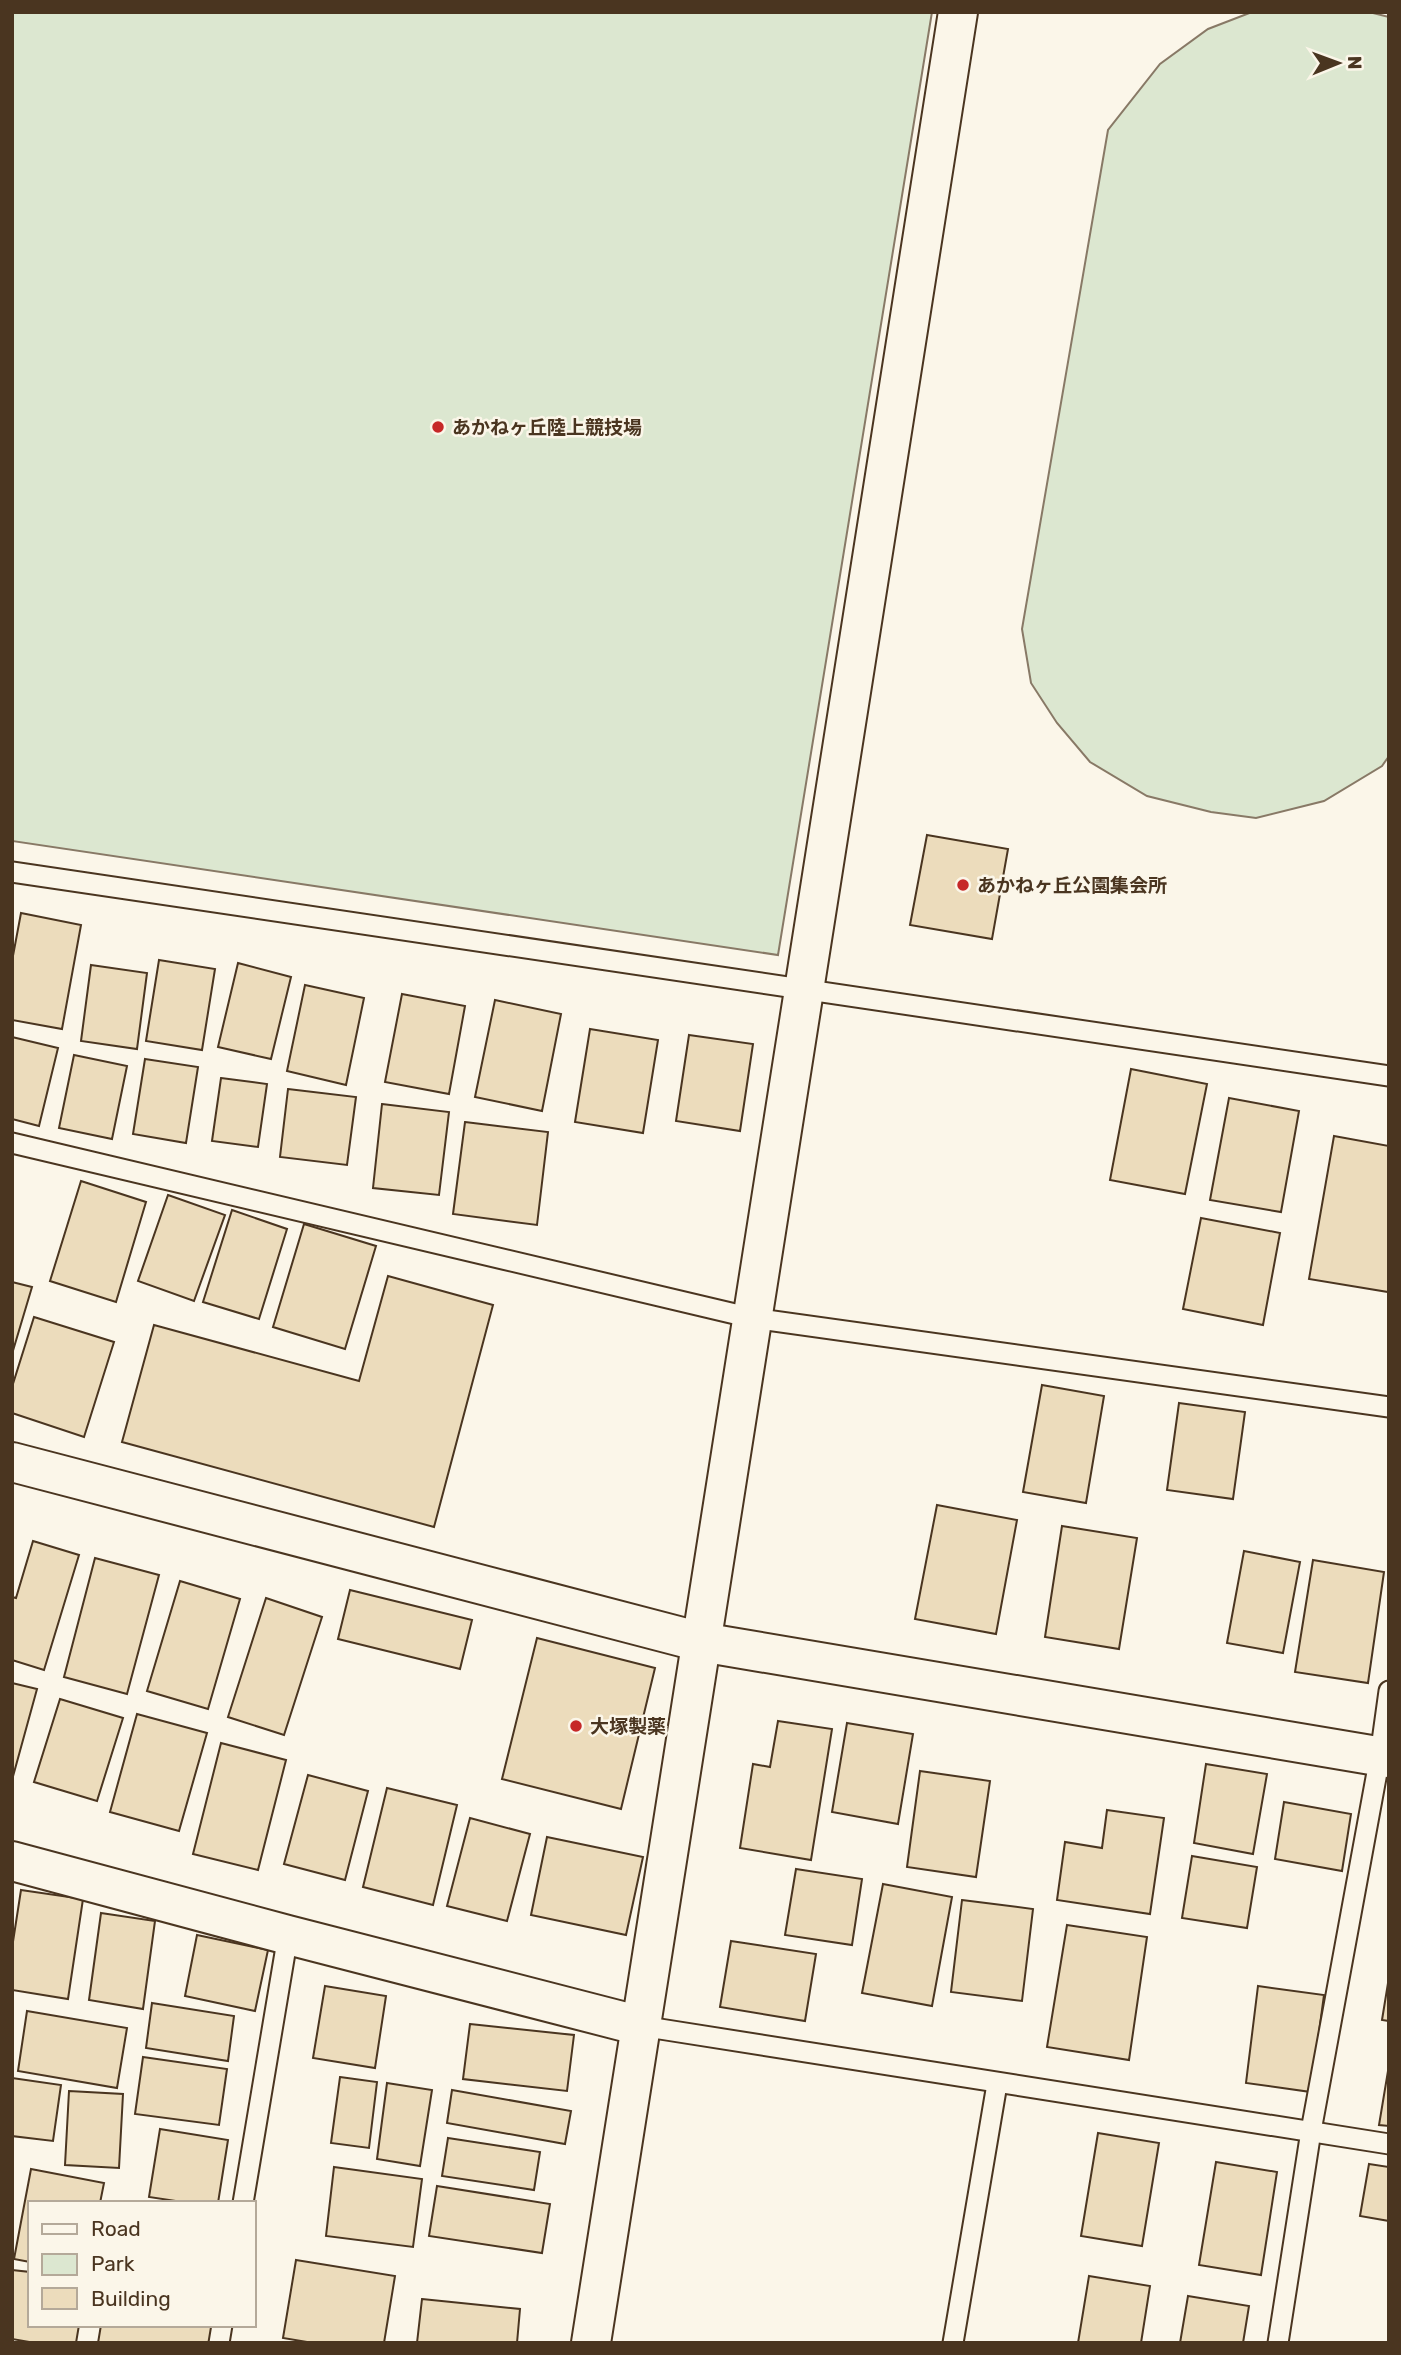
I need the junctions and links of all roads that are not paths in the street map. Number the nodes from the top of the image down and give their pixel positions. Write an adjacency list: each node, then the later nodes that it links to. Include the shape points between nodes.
1 (958, 12): 3 (street)
2 (12, 872): 3 (lane)
3 (805, 988): 4 (lane); 6 (street)
4 (1389, 1076)
5 (12, 1143): 6 (lane)
6 (752, 1318): 7 (lane); 9 (street)
7 (1389, 1407)
8 (12, 1462): 9 (street)
9 (701, 1642): 11 (street); 14 (street)
10 (1389, 1691): 11 (lane)
11 (1384, 1757): 16 (lane)
12 (12, 1861): 13 (street)
13 (288, 1935): 14 (street); 18 (lane)
14 (641, 2026): 15 (lane); 19 (street)
15 (997, 2084): 16 (lane); 20 (lane)
16 (1311, 2131): 17 (lane); 21 (lane)
17 (1389, 2144)
18 (243, 2201)
19 (591, 2343)
20 (953, 2343)
21 (1278, 2343)

